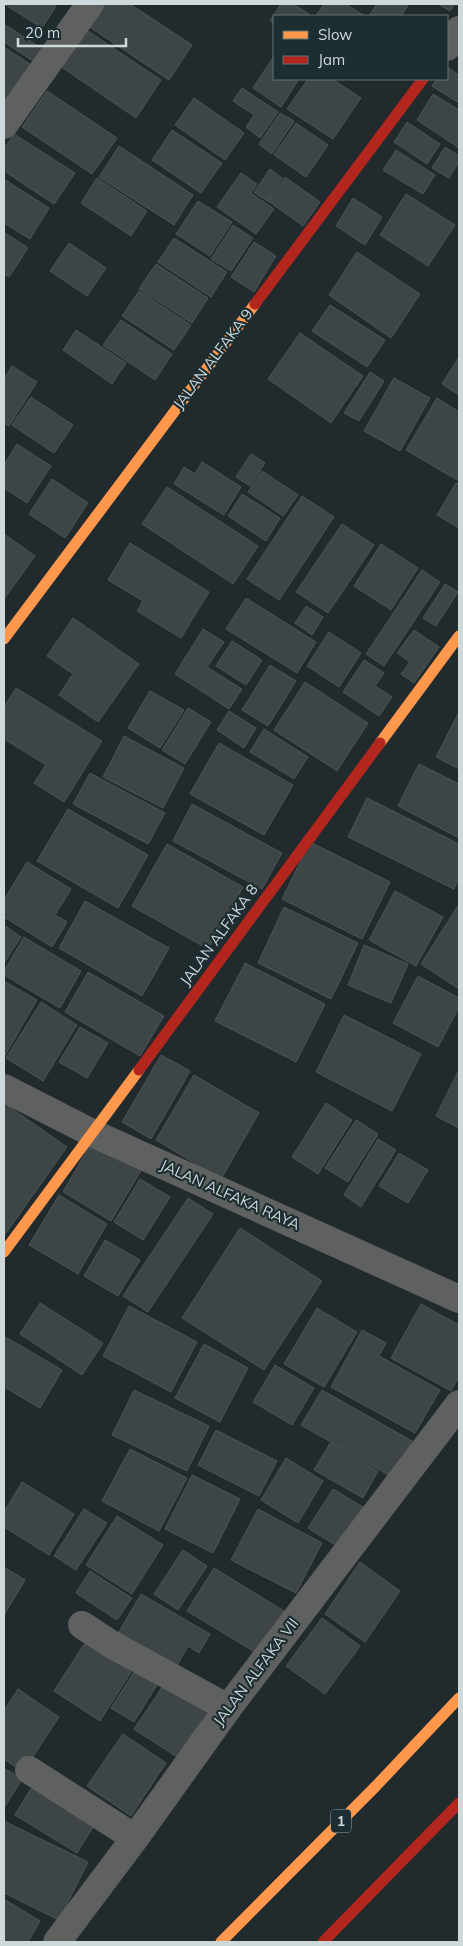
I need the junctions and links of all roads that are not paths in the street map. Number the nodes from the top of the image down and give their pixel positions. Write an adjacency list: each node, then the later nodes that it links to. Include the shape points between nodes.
1 (90, 4): 5 (street)
2 (459, 30): 3 (street)
3 (448, 46)
4 (422, 80): 7 (main road, JALAN ALFAKA 9)
5 (4, 125)
6 (459, 636): 9 (main road, JALAN ALFAKA 8)
7 (4, 639)
8 (4, 1088): 9 (street, JALAN ALFAKA RAYA)
9 (92, 1132): 10 (main road, JALAN ALFAKA 8); 11 (street, JALAN ALFAKA RAYA)
10 (4, 1252)
11 (459, 1299)
12 (459, 1404): 15 (street, JALAN ALFAKA VII)
13 (82, 1625): 15 (street)
14 (459, 1698): 20 (main road, 1)
15 (228, 1708): 18 (street, JALAN ALFAKA VII)
16 (29, 1770): 18 (street)
17 (459, 1803): 21 (main road)
18 (135, 1838): 19 (street, JALAN ALFAKA VII)
19 (57, 1942)
20 (221, 1942)
21 (323, 1942)

